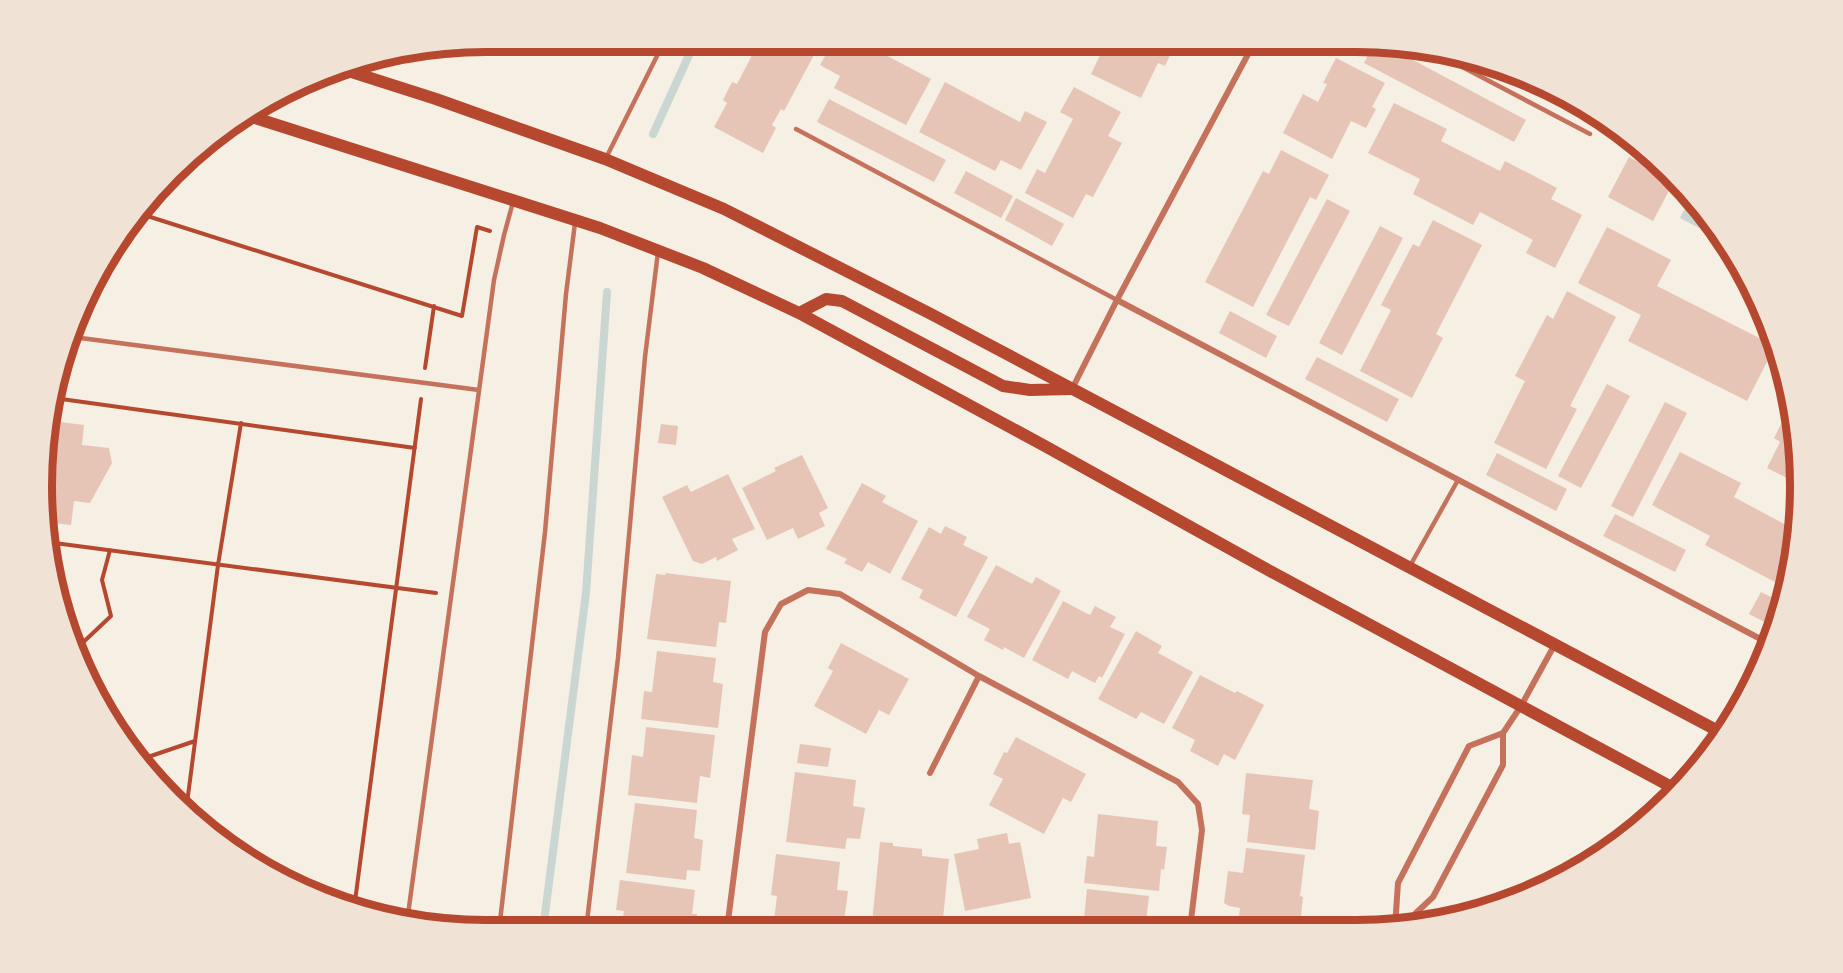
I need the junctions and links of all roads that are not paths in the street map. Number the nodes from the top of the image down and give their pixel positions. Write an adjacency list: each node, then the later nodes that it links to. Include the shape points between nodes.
1 (659, 52): 8 (lane)
2 (1249, 52): 12 (street)
3 (1458, 65): 7 (lane)
4 (355, 73): 8 (main road)
5 (257, 119): 9 (main road)
6 (796, 129): 12 (lane)
7 (1590, 134)
8 (605, 159): 15 (main road, via 724,209)
9 (514, 200): 10 (main road); 16 (lane, via 494,280)
10 (575, 220): 11 (main road); 30 (lane, via 545,532)
11 (658, 250): 13 (main road); 31 (lane, via 618,657)
12 (1117, 300): 15 (street); 17 (street)
13 (799, 313): 15 (main road, via 826,299 842,301 1003,386); 22 (main road)
14 (79, 338): 16 (lane)
15 (1072, 389): 18 (main road)
16 (479, 390): 27 (lane)
17 (1458, 480): 18 (lane); 19 (street)
18 (1410, 567): 20 (main road)
19 (1762, 640)
20 (1555, 644): 22 (street); 23 (main road)
21 (979, 676): 25 (street); 32 (street, via 840,594 808,590 781,604 765,632); 33 (street, via 1178,782 1198,804 1202,830)
22 (1521, 706): 24 (street); 26 (main road)
23 (1716, 729)
24 (1503, 733): 28 (street, via 1503,765 1433,897); 29 (street, via 1469,746 1398,883)
25 (930, 773)
26 (1670, 786)
27 (408, 913)
28 (1411, 917)
29 (1396, 919)
30 (500, 920)
31 (587, 920)
32 (728, 920)
33 (1191, 920)

